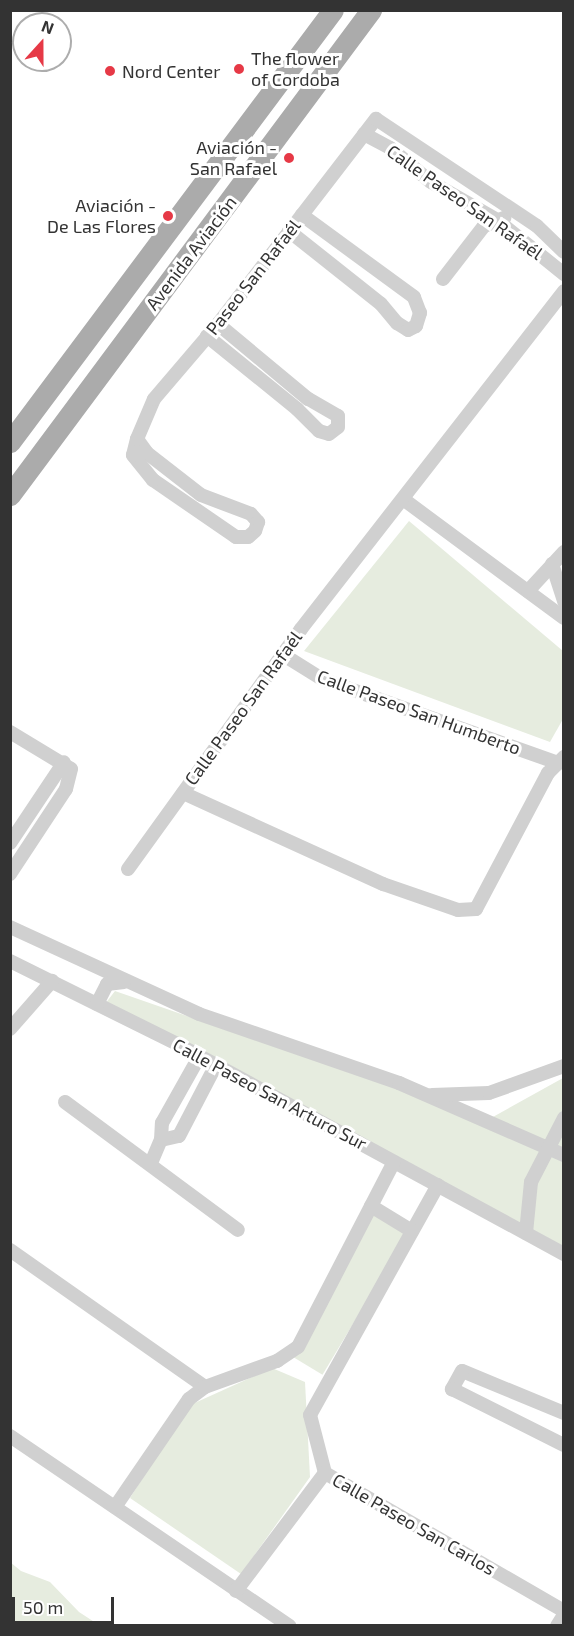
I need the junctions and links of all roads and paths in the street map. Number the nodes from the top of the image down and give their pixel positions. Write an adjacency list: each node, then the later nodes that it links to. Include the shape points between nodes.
1 (333, 10): 18 (main road, Avenida Aviación)
2 (371, 10): 19 (main road, Avenida Aviación)
3 (376, 119): 4 (street, Paseo San Rafaél); 5 (street, Calle Paseo San Rafaél)
4 (364, 134): 6 (street, Paseo San Rafaél); 7 (street, Calle Paseo San Rafaél, via 390,148 431,182)
5 (518, 213): 7 (street); 8 (street, Calle Paseo San Rafaél)
6 (302, 215): 9 (street, Paseo San Rafaél); 9 (street, via 414,297 420,313 416,326 408,330 397,323 381,304)
7 (496, 220): 10 (street, Calle Paseo San Rafaél); 13 (street, via 484,226)
8 (537, 226): 10 (street); 11 (street, Calle Paseo San Rafaél)
9 (289, 231): 15 (street, Paseo San Rafaél)
10 (526, 243): 12 (street, Calle Paseo San Rafaél)
11 (564, 252)
12 (564, 274)
13 (443, 279)
14 (564, 291): 20 (street, Calle Paseo San Rafaél)
15 (218, 324): 16 (street, Paseo San Rafaél); 16 (street, via 308,399 338,416 338,427 329,434 319,431)
16 (207, 336): 17 (street, Paseo San Rafaél, via 154,399)
17 (137, 439): 17 (street, via 134,455 153,480 236,537 248,537 255,531 258,522 251,514 201,495 147,453)
18 (10, 442)
19 (10, 495)
20 (403, 499): 23 (street); 26 (street, Calle Paseo San Rafaél)
21 (564, 552): 22 (street)
22 (552, 564): 23 (street); 24 (street)
23 (528, 591): 25 (street)
24 (564, 602)
25 (564, 618)
26 (282, 654): 28 (street, Calle Paseo San Humberto, via 322,679); 30 (street, Calle Paseo San Rafaél)
27 (10, 732): 29 (street)
28 (561, 760): 30 (street, Calle Paseo San Rafaél, via 548,773 476,909 458,910 383,884)
29 (64, 762): 31 (street); 32 (street, via 71,769 66,789)
30 (183, 793): 33 (street)
31 (11, 842): 32 (street)
32 (26, 849): 34 (street)
33 (128, 869)
34 (10, 874)
35 (10, 927): 38 (street, Calle Paseo San Arturo Sur)
36 (10, 962): 37 (street, Calle Paseo San Arturo Sur)
37 (52, 981): 39 (street, Calle Paseo San Arturo Sur); 40 (street)
38 (124, 982): 39 (street, via 107,984); 44 (street, Calle Paseo San Arturo Sur, via 199,1014)
39 (97, 1004): 41 (street, Calle Paseo San Arturo Sur)
40 (10, 1029)
41 (199, 1057): 42 (street, Calle Paseo San Arturo Sur); 47 (street, via 162,1123)
42 (216, 1065): 47 (street, via 179,1136); 50 (street, Calle Paseo San Arturo Sur)
43 (564, 1066): 44 (street, via 489,1093)
44 (428, 1096): 48 (street, Calle Paseo San Arturo Sur)
45 (65, 1102): 51 (street)
46 (564, 1118): 48 (street)
47 (161, 1140): 51 (street)
48 (549, 1148): 49 (street, Calle Paseo San Arturo Sur); 56 (street, via 531,1182)
49 (564, 1155)
50 (394, 1162): 52 (street, Calle Paseo San Arturo Sur); 53 (street)
51 (151, 1163): 54 (street)
52 (438, 1185): 55 (street, Calle Paseo San Carlos); 56 (street, Calle Paseo San Arturo Sur)
53 (371, 1206): 55 (street); 59 (street, via 298,1347 277,1361)
54 (238, 1230)
55 (412, 1231): 63 (street, Calle Paseo San Carlos, via 310,1415)
56 (526, 1233): 58 (street, Calle Paseo San Arturo Sur)
57 (10, 1250): 59 (street)
58 (564, 1254)
59 (205, 1387): 64 (street, via 189,1399)
60 (564, 1413): 62 (street, via 462,1371 452,1389)
61 (10, 1436): 64 (street)
62 (564, 1444)
63 (325, 1473): 65 (street); 66 (street, Calle Paseo San Carlos)
64 (115, 1507): 65 (street)
65 (236, 1591): 67 (street)
66 (564, 1613): 68 (street, Calle Paseo San Carlos)
67 (290, 1626)
68 (557, 1626)

